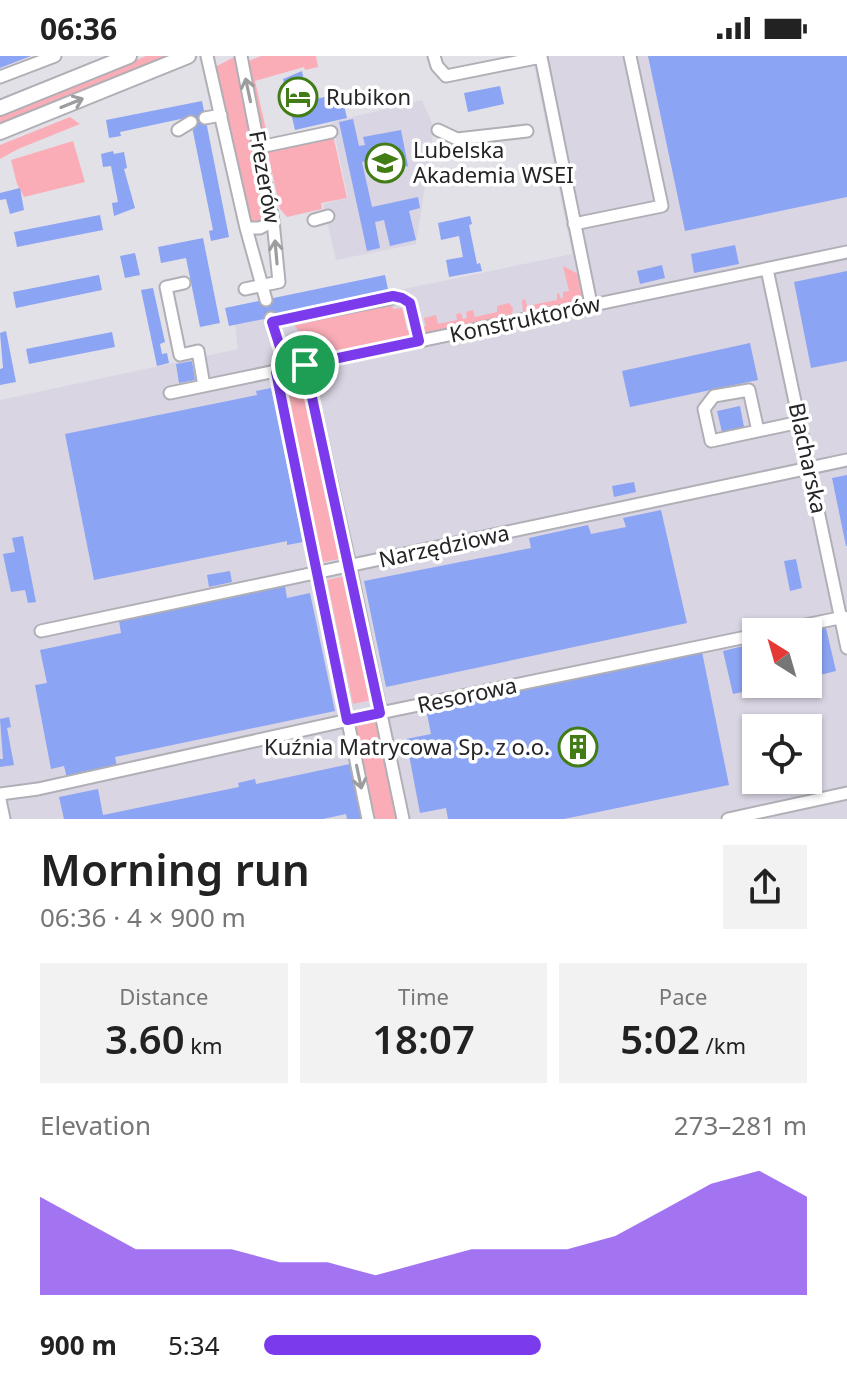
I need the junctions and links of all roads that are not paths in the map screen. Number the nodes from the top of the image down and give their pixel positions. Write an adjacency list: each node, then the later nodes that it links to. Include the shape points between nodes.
1 (55, 56): 9 (street)
2 (129, 56): 10 (main road)
3 (188, 56): 17 (main road, one-way to 3)
4 (207, 56): 11 (street, Frezerów)
5 (241, 56): 19 (street, Frezerów, one-way to 5)
6 (434, 56): 8 (street, via 446,76)
7 (630, 56): 23 (street, via 662,206)
8 (520, 58): 23 (street, via 541,57)
9 (0, 77)
10 (0, 108)
11 (221, 115): 12 (street); 24 (street, Frezerów)
12 (205, 118)
13 (191, 122): 14 (street)
14 (178, 130)
15 (438, 130): 16 (street, via 457,139)
16 (527, 131)
17 (0, 132)
18 (331, 132): 19 (street)
19 (260, 147): 22 (street, Frezerów)
20 (328, 216): 21 (street)
21 (314, 220)
22 (273, 221): 24 (street); 28 (street, Frezerów, one-way to 22, via 279,282)
23 (574, 224): 31 (street)
24 (246, 228): 28 (street, Frezerów)
25 (847, 252): 26 (street, Konstruktorów)
26 (767, 269): 31 (street, Konstruktorów); 37 (street, Blacharska)
27 (184, 283): 35 (street, via 166,287 180,355 198,351)
28 (262, 286): 29 (street); 30 (street, Frezerów)
29 (245, 289)
30 (266, 300)
31 (591, 304): 32 (street, Konstruktorów)
32 (419, 341): 33 (street, Konstruktorów); 34 (street, via 410,303 399,297 271,320)
33 (305, 365): 34 (street, Konstruktorów); 41 (street)
34 (281, 370): 35 (street, Konstruktorów); 42 (street)
35 (204, 386): 36 (street, Konstruktorów)
36 (170, 393)
37 (800, 422): 38 (street); 40 (street, Blacharska)
38 (758, 431): 38 (street, via 711,441 704,409 714,396 749,390)
39 (847, 460): 40 (street, Narzędziowa)
40 (810, 467): 41 (street, Narzędziowa); 43 (street, Blacharska)
41 (350, 566): 42 (street, Narzędziowa); 48 (street)
42 (317, 573): 45 (street, Narzędziowa); 49 (street)
43 (844, 617): 44 (street); 47 (street, Blacharska)
44 (822, 622)
45 (41, 631)
46 (742, 638): 48 (street, Resorowa)
47 (847, 648)
48 (380, 713): 49 (street, Resorowa); 55 (street)
49 (347, 720): 51 (street, Resorowa); 54 (street, one-way to 54)
50 (847, 793): 56 (street)
51 (0, 794)
52 (0, 800): 53 (street)
53 (4, 819)
54 (368, 819)
55 (403, 819)
56 (728, 819)

